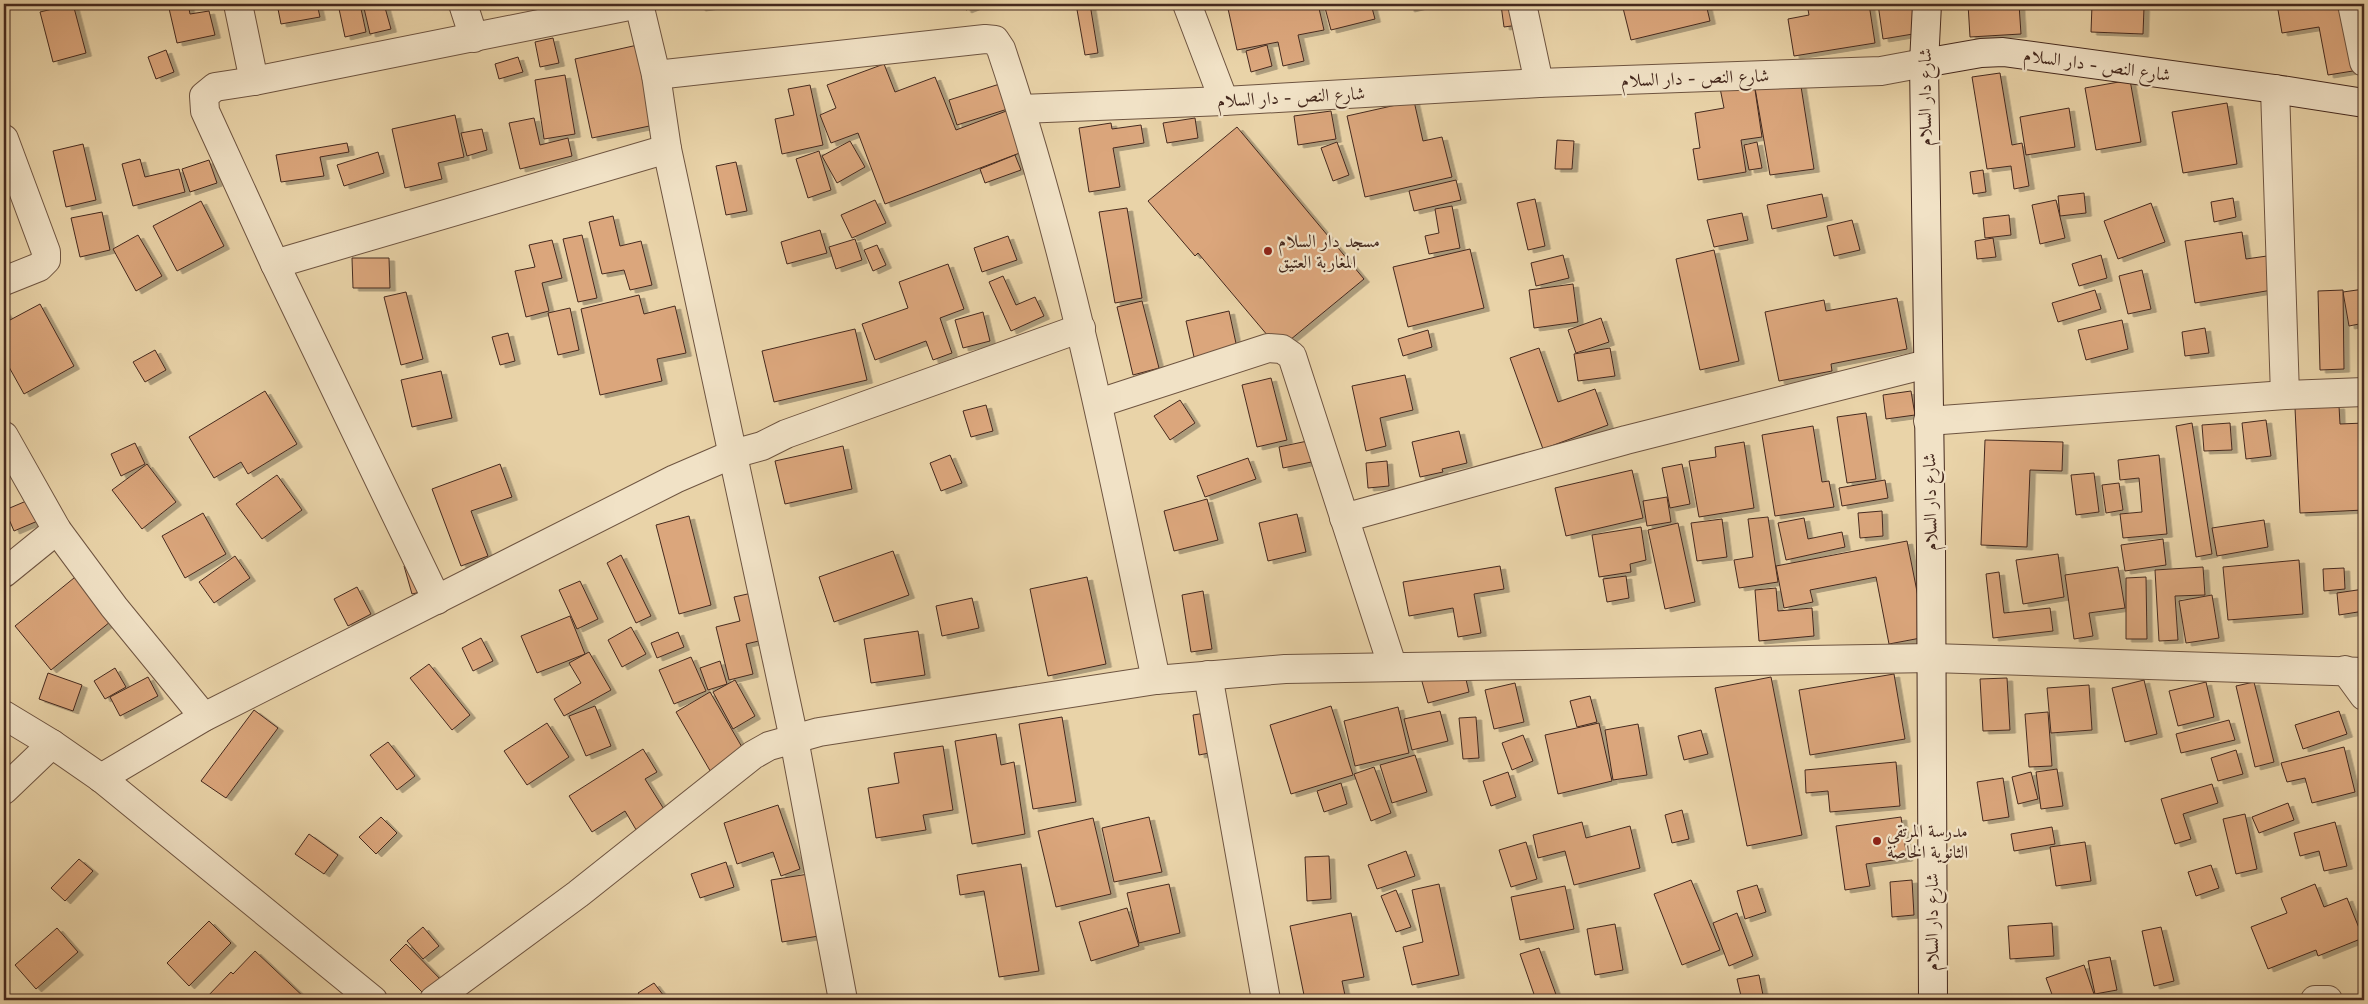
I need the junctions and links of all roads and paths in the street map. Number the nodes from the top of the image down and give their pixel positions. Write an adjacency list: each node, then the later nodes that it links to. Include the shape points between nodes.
1 (238, 4): 12 (street)
2 (463, 4): 8 (street)
3 (639, 4): 8 (street); 11 (street)
4 (1187, 4): 15 (street)
5 (1522, 4): 13 (street)
6 (1927, 4): 9 (street, شارع دار السلام)
7 (2352, 4): 10 (street)
8 (474, 38): 12 (street)
9 (1924, 62): 13 (street, شارع النص - دار السلام, via 1881,72); 14 (street, شارع النص - دار السلام, via 1981,52 2003,52); 23 (street, شارع دار السلام)
10 (2364, 62)
11 (656, 75): 17 (street, via 985,39 994,40 1001,49); 19 (street)
12 (254, 82): 20 (street, via 215,87 204,96 204,104)
13 (1539, 83): 15 (street, شارع النص - دار السلام)
14 (2275, 89): 16 (street, شارع النص - دار السلام); 24 (street)
15 (1224, 101): 17 (street, شارع النص - دار السلام)
16 (2364, 103)
17 (1021, 109): 22 (street, via 1042,176)
18 (4, 139): 21 (street, via 46,252 46,260 39,267)
19 (667, 149): 20 (street); 29 (street)
20 (275, 264): 33 (street)
21 (4, 281)
22 (1081, 328): 26 (street); 29 (street)
23 (1927, 364): 27 (street, شارع دار السلام); 30 (street, via 1626,440)
24 (2286, 395): 25 (street); 27 (street)
25 (2363, 398)
26 (1099, 403): 30 (street, via 1268,348 1282,349 1292,356); 38 (street)
27 (1928, 422): 34 (street, شارع دار السلام)
28 (4, 436): 31 (street)
29 (733, 454): 33 (street, via 675,479); 42 (street)
30 (1344, 518): 35 (street)
31 (57, 530): 32 (street); 41 (street, via 114,607)
32 (4, 573)
33 (437, 600): 41 (street)
34 (1932, 658): 35 (street); 36 (street); 50 (street, شارع دار السلام)
35 (1392, 665): 37 (street)
36 (2354, 671): 39 (street)
37 (1208, 675): 38 (street); 49 (street)
38 (1156, 680): 42 (street, via 820,732)
39 (2364, 696)
40 (4, 715): 43 (street)
41 (204, 717): 44 (street)
42 (794, 739): 47 (street, via 769,746 753,755 578,894); 48 (street)
43 (52, 744): 44 (street); 45 (street)
44 (101, 778): 46 (street)
45 (4, 790)
46 (373, 1000)
47 (434, 1000)
48 (843, 1000)
49 (1266, 1000)
50 (1933, 1000)
51 (2316, 1000): 52 (street)
52 (2328, 1000)

